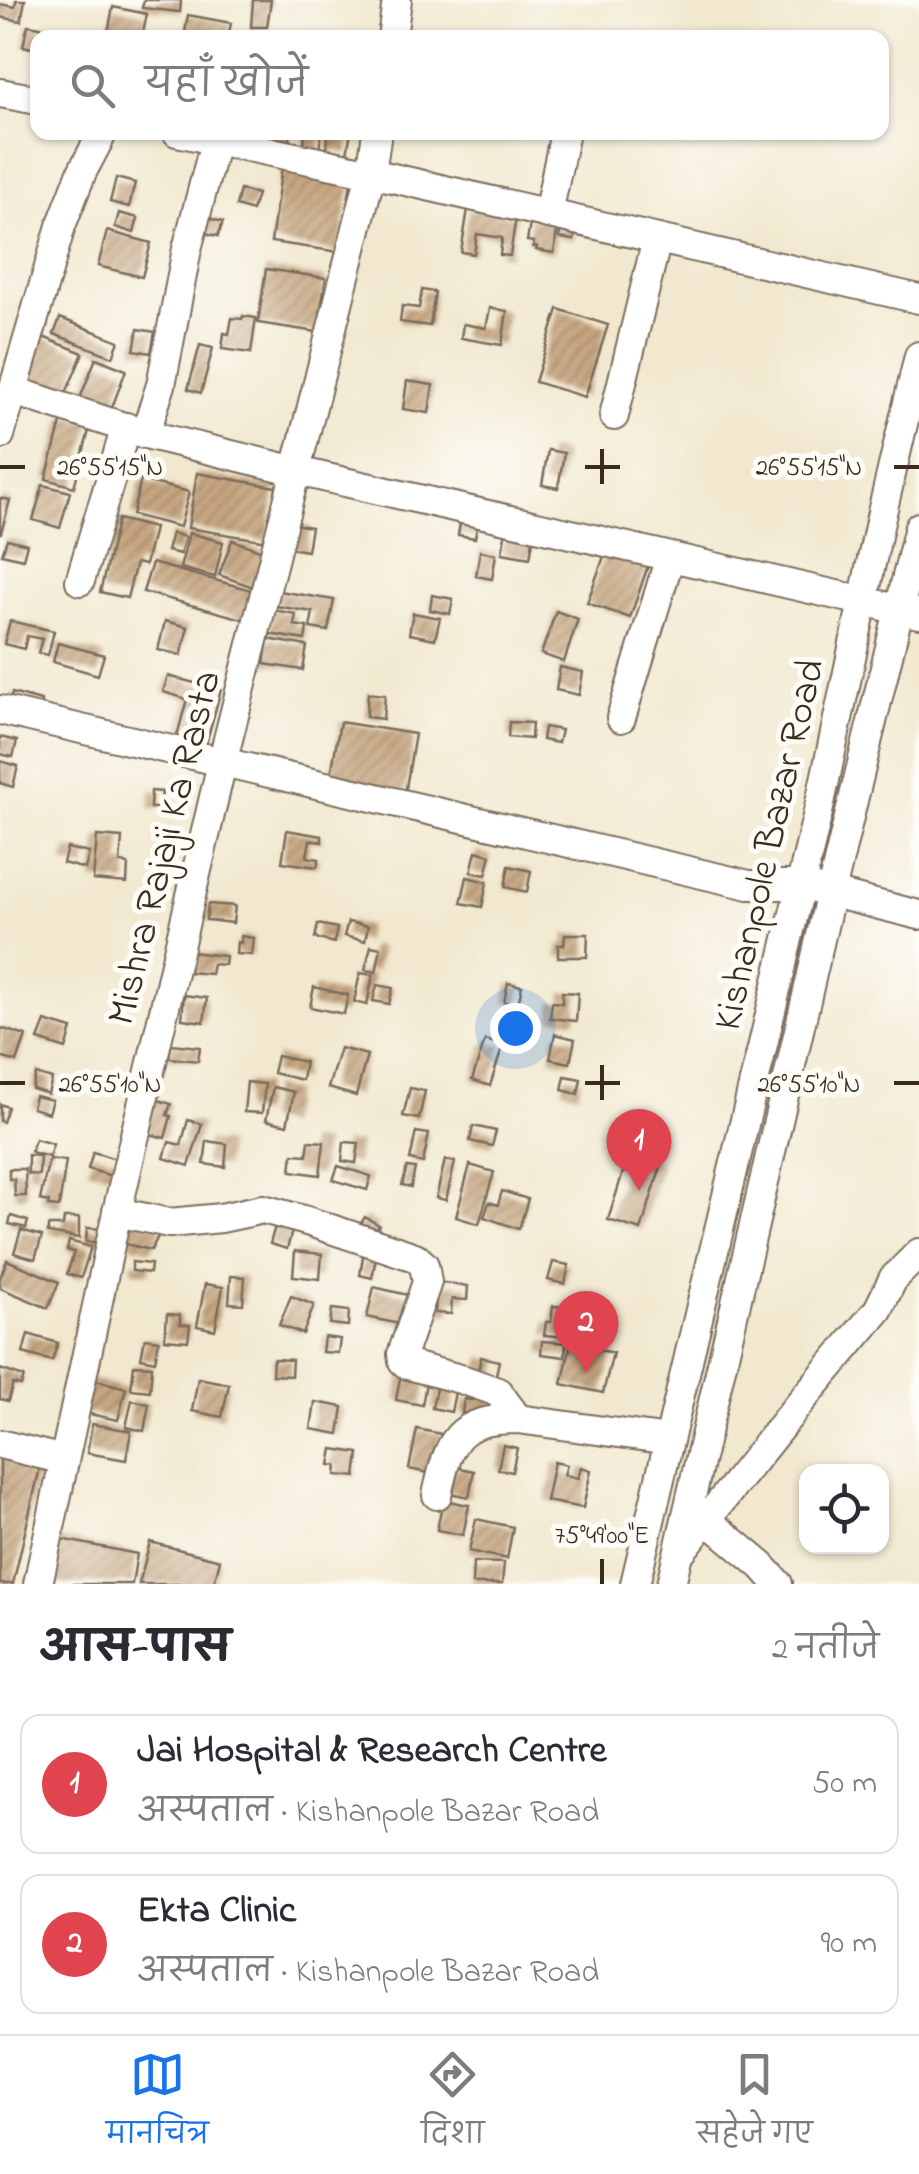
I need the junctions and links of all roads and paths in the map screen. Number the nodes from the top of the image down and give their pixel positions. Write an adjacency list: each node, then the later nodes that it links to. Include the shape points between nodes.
1 (397, 0): 2 (street)
2 (393, 30)
3 (0, 92): 4 (street)
4 (30, 98)
5 (99, 140): 15 (street, via 61,226)
6 (207, 140): 9 (street)
7 (377, 140): 10 (street, Mishra Rajaji Ka Rasta)
8 (564, 140): 11 (street)
9 (215, 142): 10 (street); 17 (street, via 161,384)
10 (372, 173): 11 (street); 19 (street, Mishra Rajaji Ka Rasta)
11 (548, 214): 12 (street)
12 (658, 239): 13 (street); 16 (street)
13 (919, 299)
14 (919, 356): 23 (street, Kishanpole Bazar Road)
15 (14, 391): 17 (street); 18 (street)
16 (614, 416)
17 (136, 430): 19 (street); 22 (street)
18 (0, 435)
19 (297, 471): 21 (street); 27 (street, Mishra Rajaji Ka Rasta)
20 (919, 527): 24 (street)
21 (670, 557): 23 (street); 26 (street)
22 (80, 581)
23 (863, 601): 24 (street); 28 (street, Kishanpole Bazar Road)
24 (909, 612): 29 (street)
25 (0, 710): 27 (street)
26 (621, 718)
27 (222, 763): 28 (street, via 748,885); 31 (street, Mishra Rajaji Ka Rasta)
28 (800, 885): 29 (street); 34 (street, Kishanpole Bazar Road)
29 (831, 892): 30 (street); 39 (street)
30 (919, 916)
31 (117, 1212): 33 (street, via 169,1223 263,1209 415,1257 427,1282 403,1361 498,1392); 36 (street, Mishra Rajaji Ka Rasta)
32 (919, 1253): 38 (street)
33 (518, 1419): 34 (street); 37 (street, via 476,1424 459,1435 446,1453)
34 (670, 1440): 41 (street, Kishanpole Bazar Road)
35 (0, 1444): 36 (street)
36 (64, 1460): 40 (street, Mishra Rajaji Ka Rasta)
37 (438, 1496)
38 (706, 1520): 39 (street); 43 (street)
39 (679, 1554): 42 (street)
40 (38, 1584)
41 (635, 1584)
42 (671, 1584)
43 (778, 1584)

